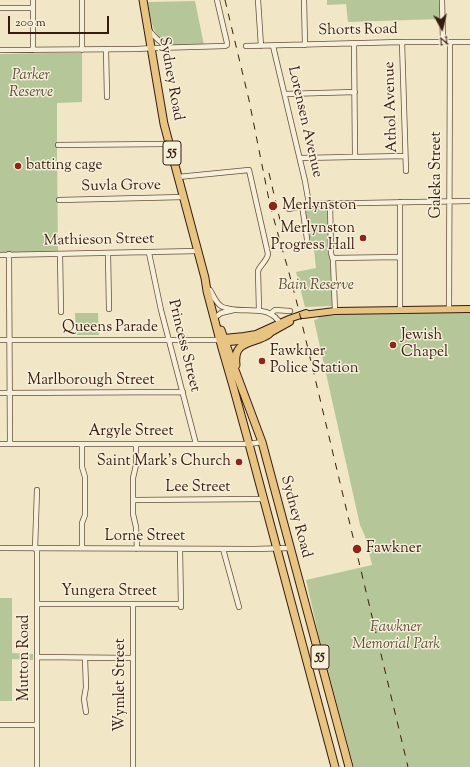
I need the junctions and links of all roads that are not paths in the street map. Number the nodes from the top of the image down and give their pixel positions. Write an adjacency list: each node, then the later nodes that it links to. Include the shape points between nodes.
1 (34, 0): 9 (street)
2 (82, 0): 25 (street)
3 (143, 0): 10 (highway, Sydney Road / 55)
4 (217, 0): 21 (street, via 227,45)
5 (258, 0): 18 (street)
6 (304, 0): 16 (street)
7 (442, 0): 12 (street)
8 (0, 8): 9 (street)
9 (33, 8): 24 (street)
10 (147, 27): 20 (highway, Sydney Road / 55); 21 (street, via 155,39)
11 (402, 42): 12 (street, Shorts Road); 15 (street, Shorts Road); 33 (street, Athol Avenue)
12 (442, 42): 13 (street, Shorts Road)
13 (450, 42): 14 (street, Shorts Road); 39 (street, Galeka Street)
14 (470, 42)
15 (354, 44): 16 (street, Shorts Road); 27 (street)
16 (305, 45): 19 (street, Shorts Road)
17 (246, 46): 18 (street, Shorts Road)
18 (262, 46): 19 (street, Shorts Road)
19 (273, 46): 28 (street, Lorensen Avenue)
20 (151, 48): 21 (street); 22 (street); 26 (highway, Sydney Road / 55)
21 (168, 48): 26 (street, via 156,51)
22 (106, 49): 25 (street); 29 (street)
23 (0, 50): 24 (street)
24 (33, 50): 25 (street)
25 (82, 50)
26 (153, 60): 30 (highway, Sydney Road / 55)
27 (355, 92): 28 (street); 32 (street)
28 (285, 94): 34 (street, Lorensen Avenue)
29 (107, 97)
30 (169, 143): 31 (street); 36 (highway, Sydney Road / 55)
31 (58, 145)
32 (355, 156): 33 (street); 34 (street)
33 (405, 156): 35 (street, Athol Avenue)
34 (300, 158): 43 (street, Lorensen Avenue)
35 (406, 172)
36 (178, 177): 37 (highway, Sydney Road / 55); 61 (street, via 249,170 268,254 258,269)
37 (184, 197): 38 (street, Suvla Grove); 47 (highway, Sydney Road / 55)
38 (59, 200)
39 (449, 201): 40 (street); 41 (street); 58 (street, Galeka Street)
40 (470, 201)
41 (400, 202): 42 (street); 53 (street)
42 (330, 203): 43 (street); 54 (street)
43 (309, 204): 44 (street)
44 (302, 205): 45 (street); 46 (street)
45 (289, 208)
46 (307, 246)
47 (198, 251): 49 (street, Mathieson Street); 55 (highway, Sydney Road / 55)
48 (108, 253): 49 (street, Mathieson Street); 52 (street, Mathieson Street); 59 (street)
49 (149, 253): 72 (street, Princess Street)
50 (0, 254): 51 (street, Mathieson Street)
51 (9, 254): 52 (street, Mathieson Street); 71 (street)
52 (60, 254): 65 (street)
53 (400, 257): 54 (street); 62 (street)
54 (333, 258): 64 (street)
55 (205, 278): 56 (highway, Sydney Road / 55); 73 (highway, Sydney Road / 55)
56 (210, 290): 60 (street, via 221,306); 67 (highway, Sydney Road / 55)
57 (470, 308): 58 (main road)
58 (449, 309): 62 (main road)
59 (109, 310)
60 (236, 310): 61 (street); 67 (street)
61 (259, 310): 66 (street)
62 (400, 310): 64 (main road)
63 (290, 311): 66 (street, via 274,311)
64 (335, 311): 68 (main road, via 301,315)
65 (61, 312)
66 (272, 315): 68 (street)
67 (218, 316): 73 (highway, Sydney Road / 55)
68 (280, 326): 69 (main road); 73 (main road)
69 (269, 334): 73 (main road, via 252,340); 74 (highway, via 239,348 235,357)
70 (0, 340): 71 (street, Queens Parade)
71 (10, 340): 72 (street, Queens Parade); 77 (street)
72 (169, 340): 73 (street, Queens Parade); 75 (street, Princess Street)
73 (223, 340): 74 (highway, Sydney Road / 55); 84 (highway, Sydney Road / 55)
74 (237, 376): 78 (highway, Sydney Road / 55)
75 (183, 392): 77 (street, Marlborough Street); 83 (street, Princess Street)
76 (0, 393): 77 (street, Marlborough Street)
77 (10, 393): 80 (street)
78 (262, 442): 84 (street, Argyle Street); 90 (highway, Sydney Road / 55)
79 (0, 444): 80 (street, Argyle Street)
80 (10, 444): 81 (street, Argyle Street)
81 (82, 444): 82 (street, Argyle Street); 89 (street, via 85,477)
82 (136, 444): 83 (street, Argyle Street); 87 (street)
83 (196, 444): 84 (street, Argyle Street)
84 (249, 444): 86 (highway, Sydney Road / 55)
85 (38, 490): 91 (street, Mutton Road)
86 (263, 499): 87 (street, Lee Street); 95 (highway, Sydney Road / 55)
87 (133, 500): 92 (street)
88 (0, 548): 91 (street, Lorne Street)
89 (82, 548): 91 (street, Lorne Street); 92 (street, Lorne Street)
90 (290, 548): 95 (street, Lorne Street); 108 (highway, Sydney Road / 55)
91 (36, 549): 96 (street, Mutton Road)
92 (136, 549): 93 (street, Lorne Street)
93 (180, 549): 94 (street, Lorne Street); 97 (street, Yungera Street, via 181,605)
94 (223, 549): 95 (street, Lorne Street); 98 (street)
95 (277, 549): 107 (highway, Sydney Road / 55)
96 (36, 604): 97 (street, Yungera Street); 99 (street, Mutton Road)
97 (133, 604): 101 (street, Wymlet Street)
98 (239, 607)
99 (37, 657): 100 (street); 104 (street, Mutton Road)
100 (85, 658): 101 (street); 102 (street)
101 (133, 658): 106 (street, Wymlet Street)
102 (86, 712)
103 (0, 725): 104 (street)
104 (37, 725): 105 (street, Mutton Road)
105 (37, 767)
106 (133, 767)
107 (335, 767)
108 (349, 767)

